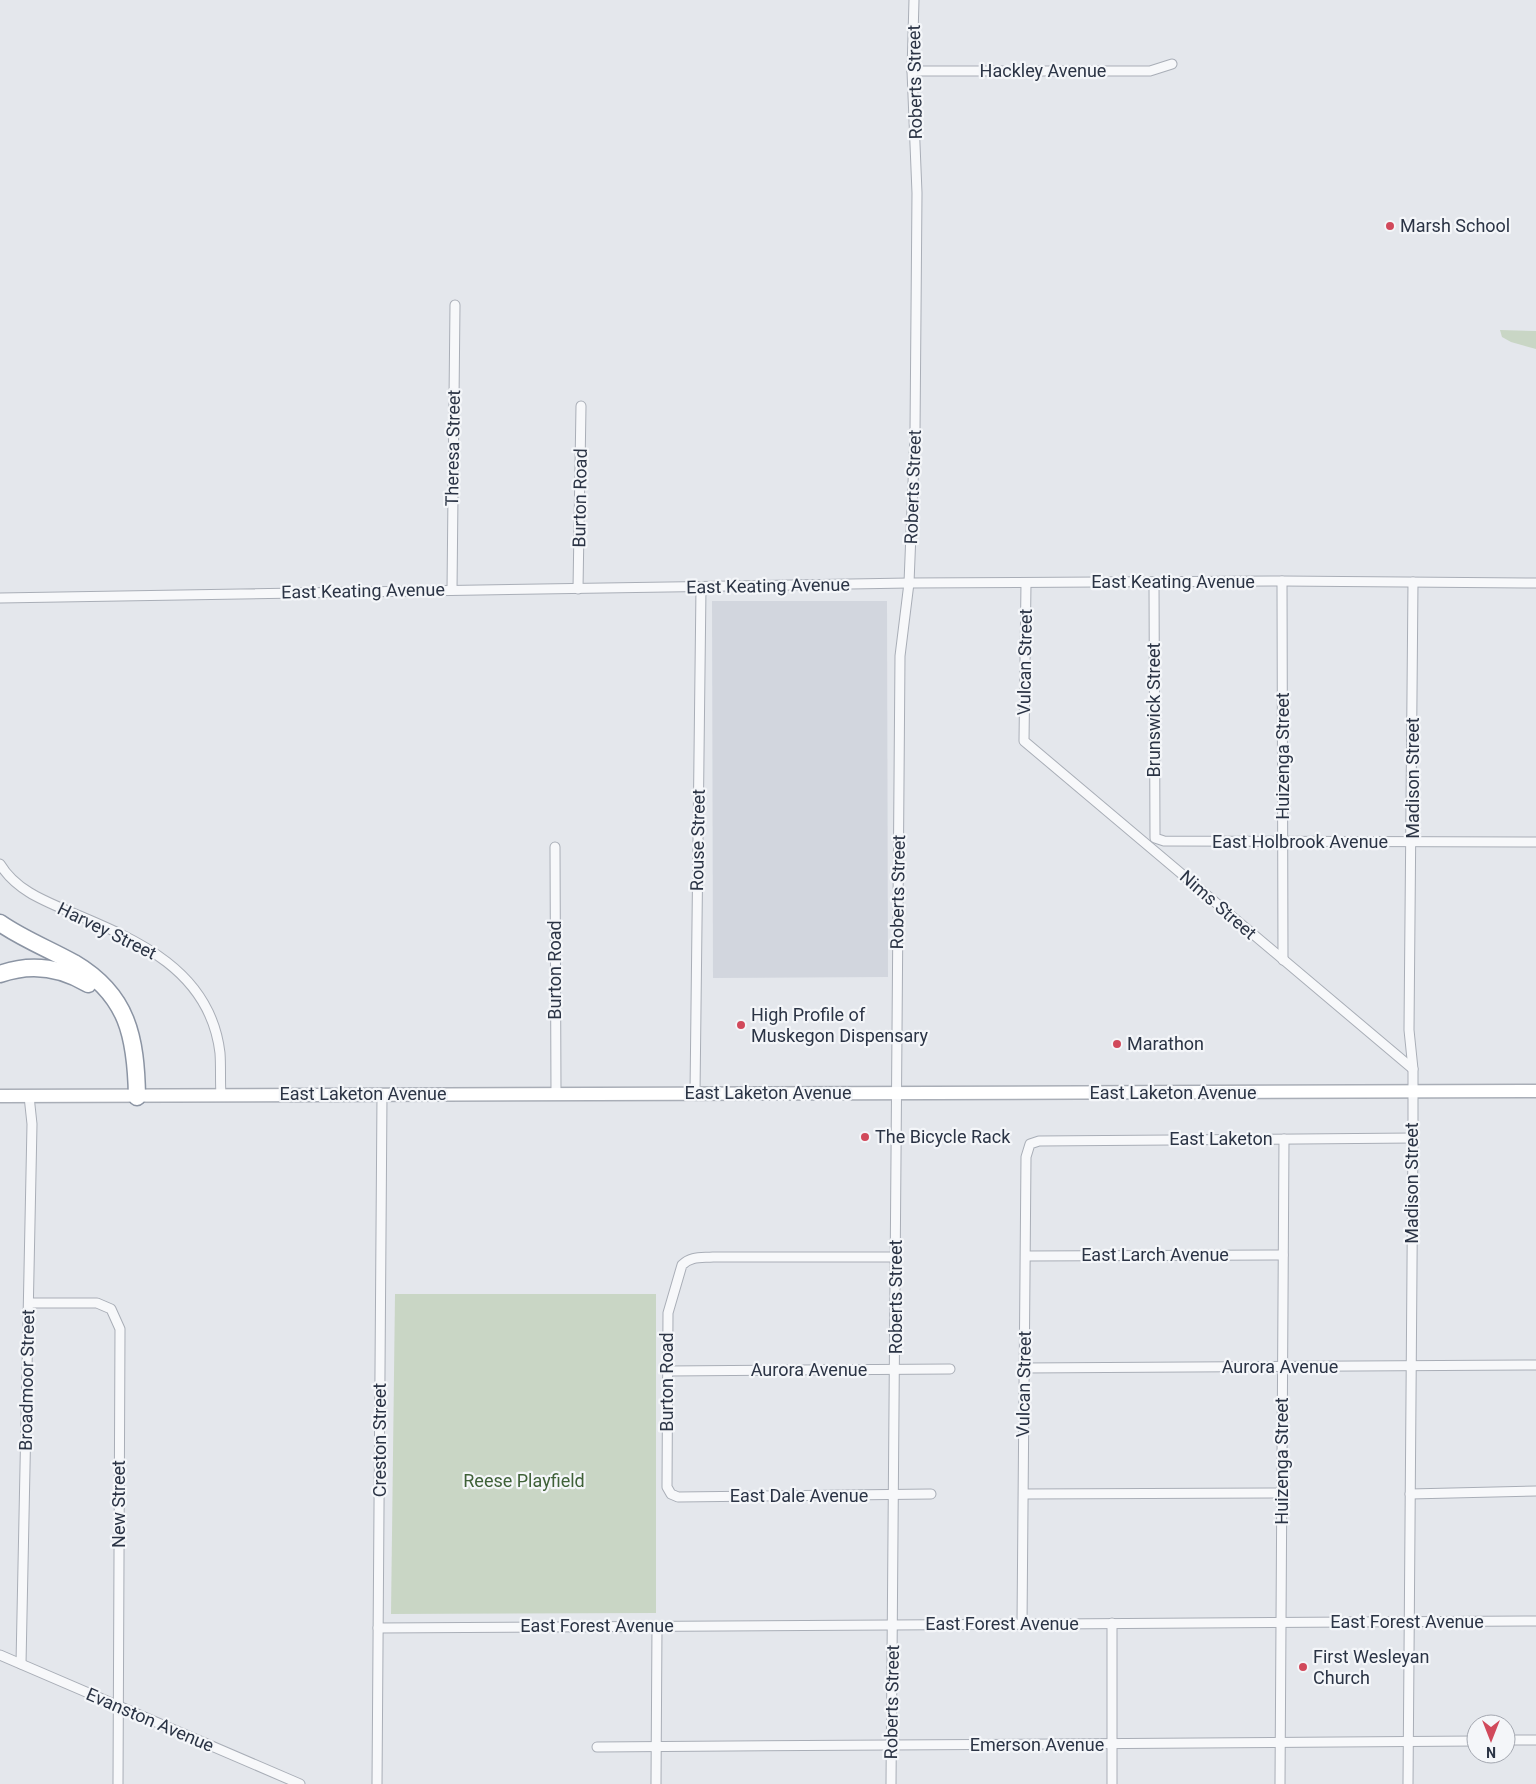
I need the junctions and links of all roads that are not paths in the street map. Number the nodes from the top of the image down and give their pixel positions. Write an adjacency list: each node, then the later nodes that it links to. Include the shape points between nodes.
1 (914, 0): 3 (street, Roberts Street)
2 (1172, 64): 3 (street, Hackley Avenue, via 1150,71)
3 (912, 72): 9 (street, Roberts Street, via 917,193 917,332)
4 (455, 305): 14 (street, Theresa Street)
5 (581, 406): 13 (street, Burton Road)
6 (1282, 581): 7 (street, East Keating Avenue); 8 (street, East Keating Avenue); 18 (street, Huizenga Street)
7 (1154, 582): 10 (street, East Keating Avenue); 17 (street, Brunswick Street)
8 (1414, 582): 11 (street, East Keating Avenue); 20 (street, Madison Street)
9 (909, 583): 10 (street, East Keating Avenue); 12 (street, East Keating Avenue); 29 (street, Roberts Street, via 900,656)
10 (1026, 583): 16 (street, Vulcan Street)
11 (1536, 583)
12 (701, 587): 13 (street, East Keating Avenue); 28 (street, Rouse Street)
13 (578, 589): 14 (street, East Keating Avenue)
14 (452, 590): 15 (street, East Keating Avenue)
15 (0, 598)
16 (1024, 741): 24 (street, Nims Street)
17 (1155, 838): 18 (street, East Holbrook Avenue, via 1164,841)
18 (1283, 841): 20 (street, East Holbrook Avenue); 24 (street, Huizenga Street)
19 (1536, 842): 20 (street, East Holbrook Avenue)
20 (1412, 843): 26 (street, Madison Street, via 1409,1030)
21 (555, 847): 31 (street, Burton Road)
22 (0, 864): 32 (street, Harvey Street, via 26,891 141,943 180,973 200,999 216,1035)
23 (0, 923): 36 (highway, via 72,962 107,988 132,1039)
24 (1283, 960): 26 (street, Nims Street)
25 (0, 974): 36 (highway, via 22,968 50,968 92,986 122,1025)
26 (1413, 1069): 30 (street, Madison Street)
27 (1536, 1091): 30 (main road, East Laketon Avenue)
28 (694, 1092): 29 (main road, East Laketon Avenue); 31 (main road, East Laketon Avenue)
29 (897, 1092): 30 (main road, East Laketon Avenue); 42 (street, Roberts Street)
30 (1412, 1092): 38 (street, Madison Street)
31 (556, 1093): 33 (main road, East Laketon Avenue)
32 (221, 1095): 33 (main road, East Laketon Avenue); 36 (main road, East Laketon Avenue)
33 (382, 1095): 65 (street, Creston Street)
34 (0, 1096): 35 (main road, East Laketon Avenue)
35 (28, 1096): 36 (main road, East Laketon Avenue); 43 (street, Broadmoor Street, via 32,1124)
36 (137, 1096)
37 (1284, 1138): 38 (street, East Laketon); 39 (street, East Laketon, via 1039,1140); 40 (street, Huizenga Street)
38 (1413, 1138): 45 (street, Madison Street)
39 (1030, 1144): 41 (street, Vulcan Street, via 1026,1152)
40 (1283, 1254): 41 (street, East Larch Avenue); 46 (street, Huizenga Street)
41 (1026, 1256): 47 (street, Vulcan Street)
42 (896, 1257): 48 (street, Roberts Street); 50 (street, Burton Road, via 692,1258 682,1265 668,1312)
43 (29, 1303): 67 (street, Broadmoor Street); 68 (street, New Street, via 97,1303 111,1309 120,1329)
44 (1536, 1365): 45 (street, Aurora Avenue)
45 (1411, 1366): 46 (street, Aurora Avenue); 56 (street, Madison Street)
46 (1282, 1367): 47 (street, Aurora Avenue); 53 (street, Huizenga Street)
47 (1024, 1368): 55 (street, Vulcan Street)
48 (895, 1369): 49 (street, Aurora Avenue); 50 (street, Aurora Avenue); 57 (street, Roberts Street)
49 (950, 1369)
50 (668, 1370): 51 (street, Burton Road)
51 (668, 1491): 57 (street, East Dale Avenue, via 678,1497)
52 (1536, 1491): 56 (street)
53 (1281, 1493): 55 (street); 59 (street, Huizenga Street)
54 (932, 1494): 57 (street, East Dale Avenue)
55 (1024, 1494): 63 (street, Vulcan Street)
56 (1410, 1494): 60 (street, Madison Street)
57 (894, 1495): 62 (street, Roberts Street)
58 (1536, 1621): 60 (street, East Forest Avenue)
59 (1281, 1622): 60 (street, East Forest Avenue); 61 (street, East Forest Avenue); 72 (street, Huizenga Street)
60 (1409, 1622): 73 (street, Madison Street)
61 (1112, 1623): 63 (street, East Forest Avenue); 74 (street)
62 (893, 1624): 63 (street, East Forest Avenue); 64 (street, East Forest Avenue); 75 (street, Roberts Street)
63 (1022, 1624)
64 (657, 1626): 65 (street, East Forest Avenue); 77 (street)
65 (378, 1628): 80 (street, Creston Street)
66 (0, 1656): 67 (street, Evanston Avenue)
67 (21, 1664): 68 (street, Evanston Avenue)
68 (118, 1706): 78 (street, New Street); 79 (street, Evanston Avenue)
69 (1466, 1740): 73 (street, Emerson Avenue)
70 (1516, 1740): 71 (street)
71 (1536, 1740)
72 (1280, 1742): 73 (street, Emerson Avenue); 74 (street, Emerson Avenue); 84 (street, Huizenga Street)
73 (1409, 1742): 85 (street, Madison Street)
74 (1112, 1744): 75 (street, Emerson Avenue); 83 (street)
75 (891, 1746): 77 (street, Emerson Avenue); 82 (street, Roberts Street)
76 (598, 1747): 77 (street, Emerson Avenue)
77 (656, 1747): 81 (street)
78 (118, 1784)
79 (300, 1784)
80 (378, 1784)
81 (656, 1784)
82 (891, 1784)
83 (1112, 1784)
84 (1280, 1784)
85 (1408, 1784)

